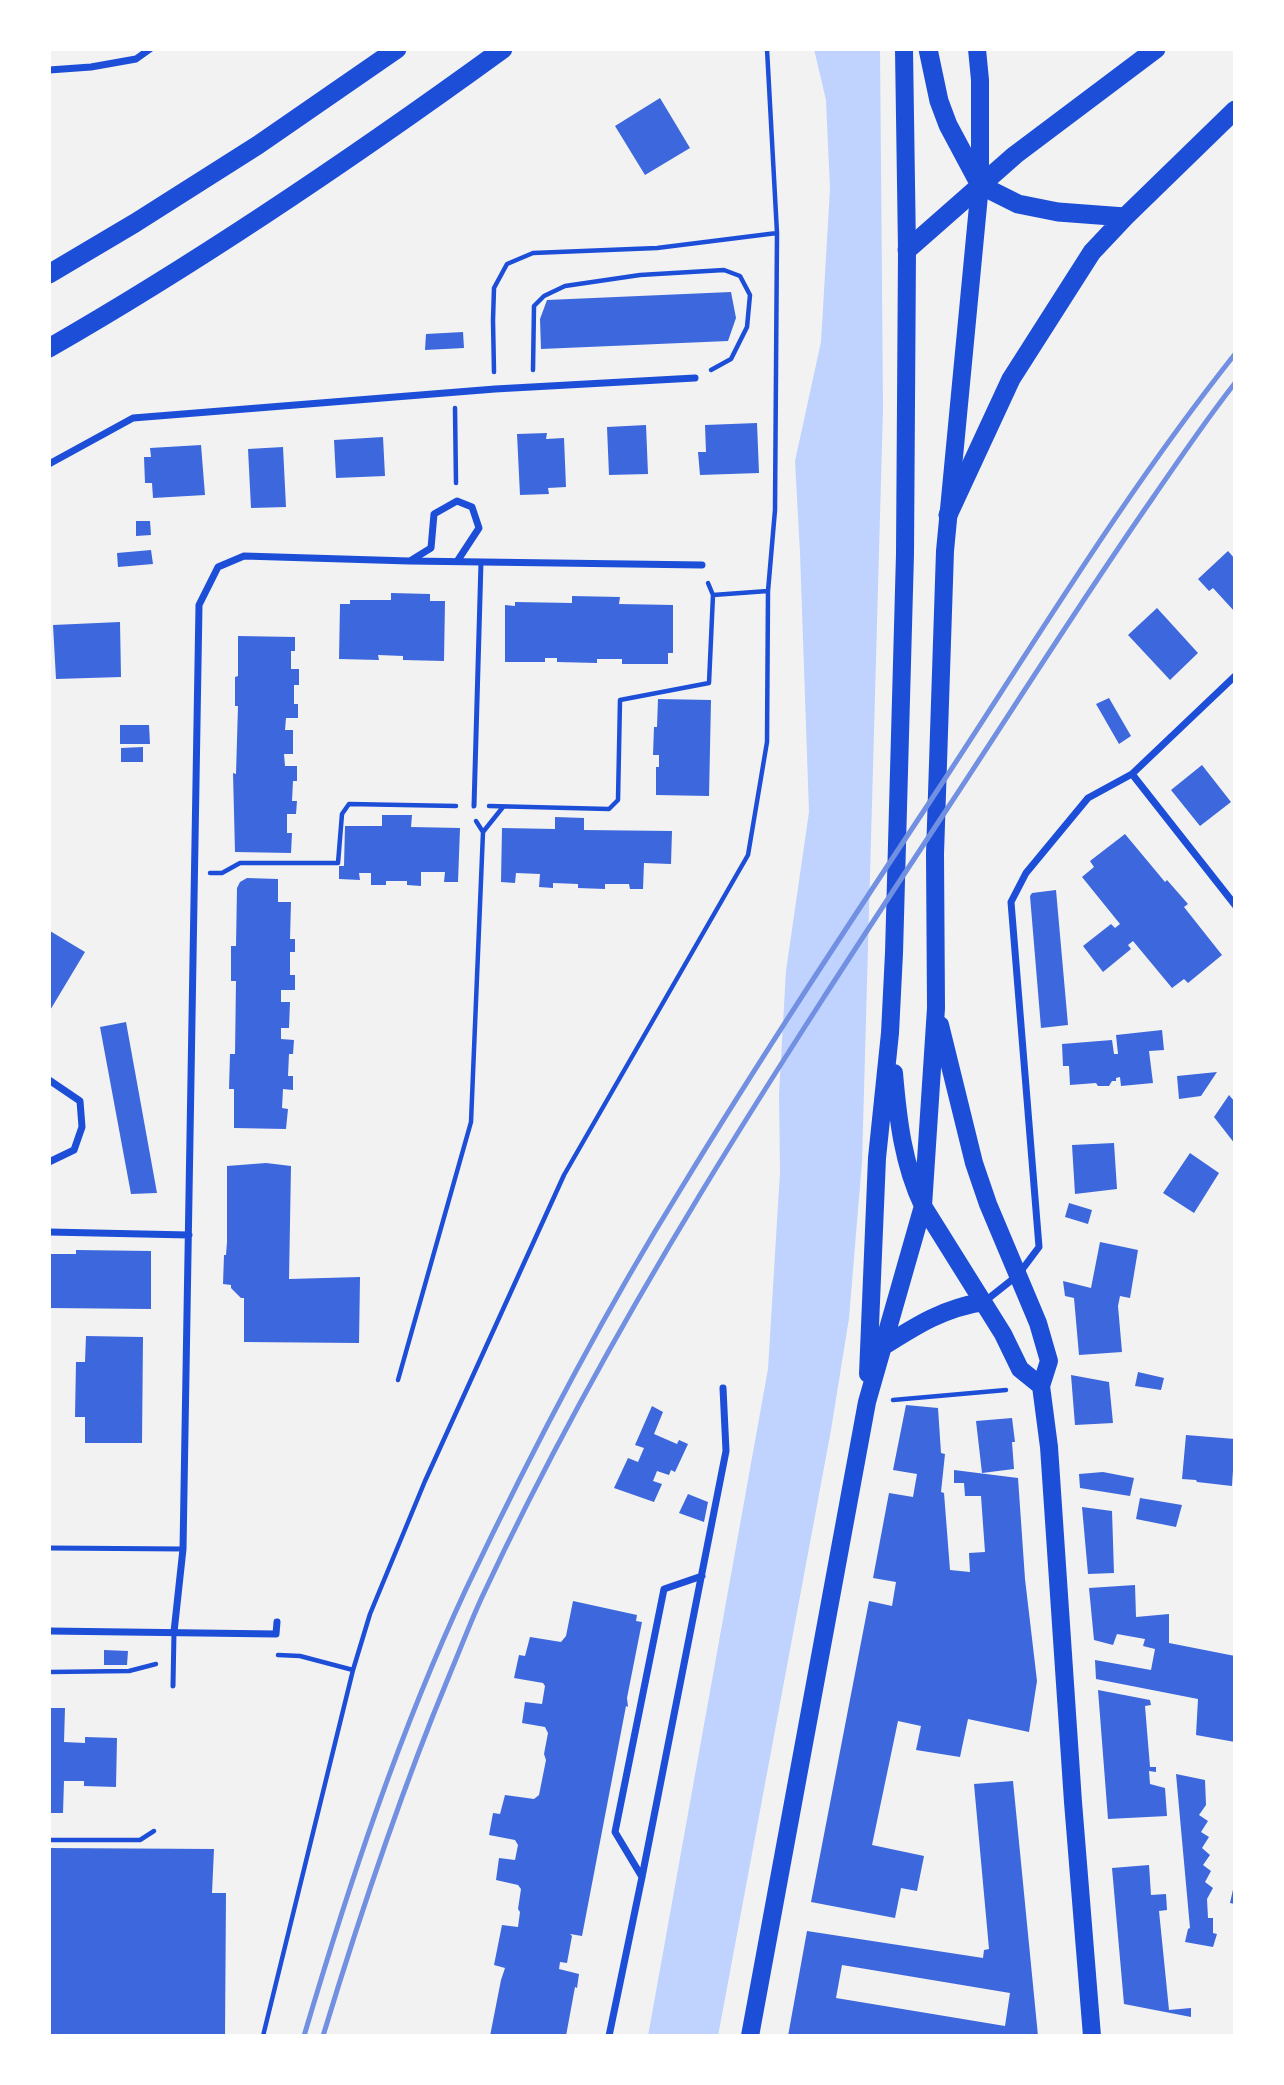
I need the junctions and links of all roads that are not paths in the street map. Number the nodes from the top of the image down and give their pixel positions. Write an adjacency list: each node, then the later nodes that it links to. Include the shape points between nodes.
1 (150, 49): 8 (street, via 136,59)
2 (397, 49): 13 (highway, via 258,145)
3 (503, 49): 14 (highway, via 190,262)
4 (904, 49): 12 (main road)
5 (928, 49): 10 (highway, via 939,102)
6 (977, 49): 10 (main road)
7 (1156, 49): 10 (highway)
8 (49, 70)
9 (1235, 110): 11 (highway)
10 (980, 185): 11 (highway, via 1018,204); 12 (highway); 17 (main road)
11 (1125, 217): 17 (highway, via 1092,252 1012,379)
12 (907, 250): 27 (main road, via 905,554)
13 (49, 274)
14 (49, 348)
15 (695, 379): 16 (street, via 495,389 133,418)
16 (49, 464)
17 (948, 515): 26 (main road, via 935,853)
18 (458, 560): 19 (street); 19 (street, via 480,528 472,507 457,502 434,514 431,548); 20 (street)
19 (410, 561): 32 (street, via 244,556 218,567 200,606)
20 (481, 562): 21 (street); 24 (lane)
21 (702, 565)
22 (1235, 676): 23 (street)
23 (1132, 774): 25 (street); 33 (street, via 1088,797 1026,873 1011,902 1039,1247)
24 (474, 806)
25 (1235, 905)
26 (936, 1008): 30 (main road); 33 (main road, via 974,1163)
27 (890, 1033): 30 (main road, via 899,1131); 38 (main road, via 877,1158)
28 (49, 1080): 29 (street, via 80,1101 82,1128 74,1150)
29 (49, 1162)
30 (923, 1206): 34 (main road); 35 (main road)
31 (49, 1232): 32 (street)
32 (189, 1235): 40 (street)
33 (1018, 1275): 34 (street); 36 (main road, via 1049,1361)
34 (983, 1302): 35 (main road, via 923,1321); 36 (main road, via 1020,1369)
35 (884, 1346): 38 (main road)
36 (1041, 1386): 49 (main road)
37 (723, 1388): 41 (street, via 726,1451)
38 (867, 1402): 48 (main road)
39 (49, 1548): 40 (lane)
40 (183, 1549): 44 (street)
41 (702, 1576): 46 (street); 46 (street, via 664,1589 615,1832)
42 (277, 1622): 44 (street, via 276,1634)
43 (49, 1631): 44 (street)
44 (174, 1632): 45 (lane)
45 (173, 1686)
46 (642, 1877): 47 (street)
47 (609, 2036)
48 (750, 2036)
49 (1092, 2036)

